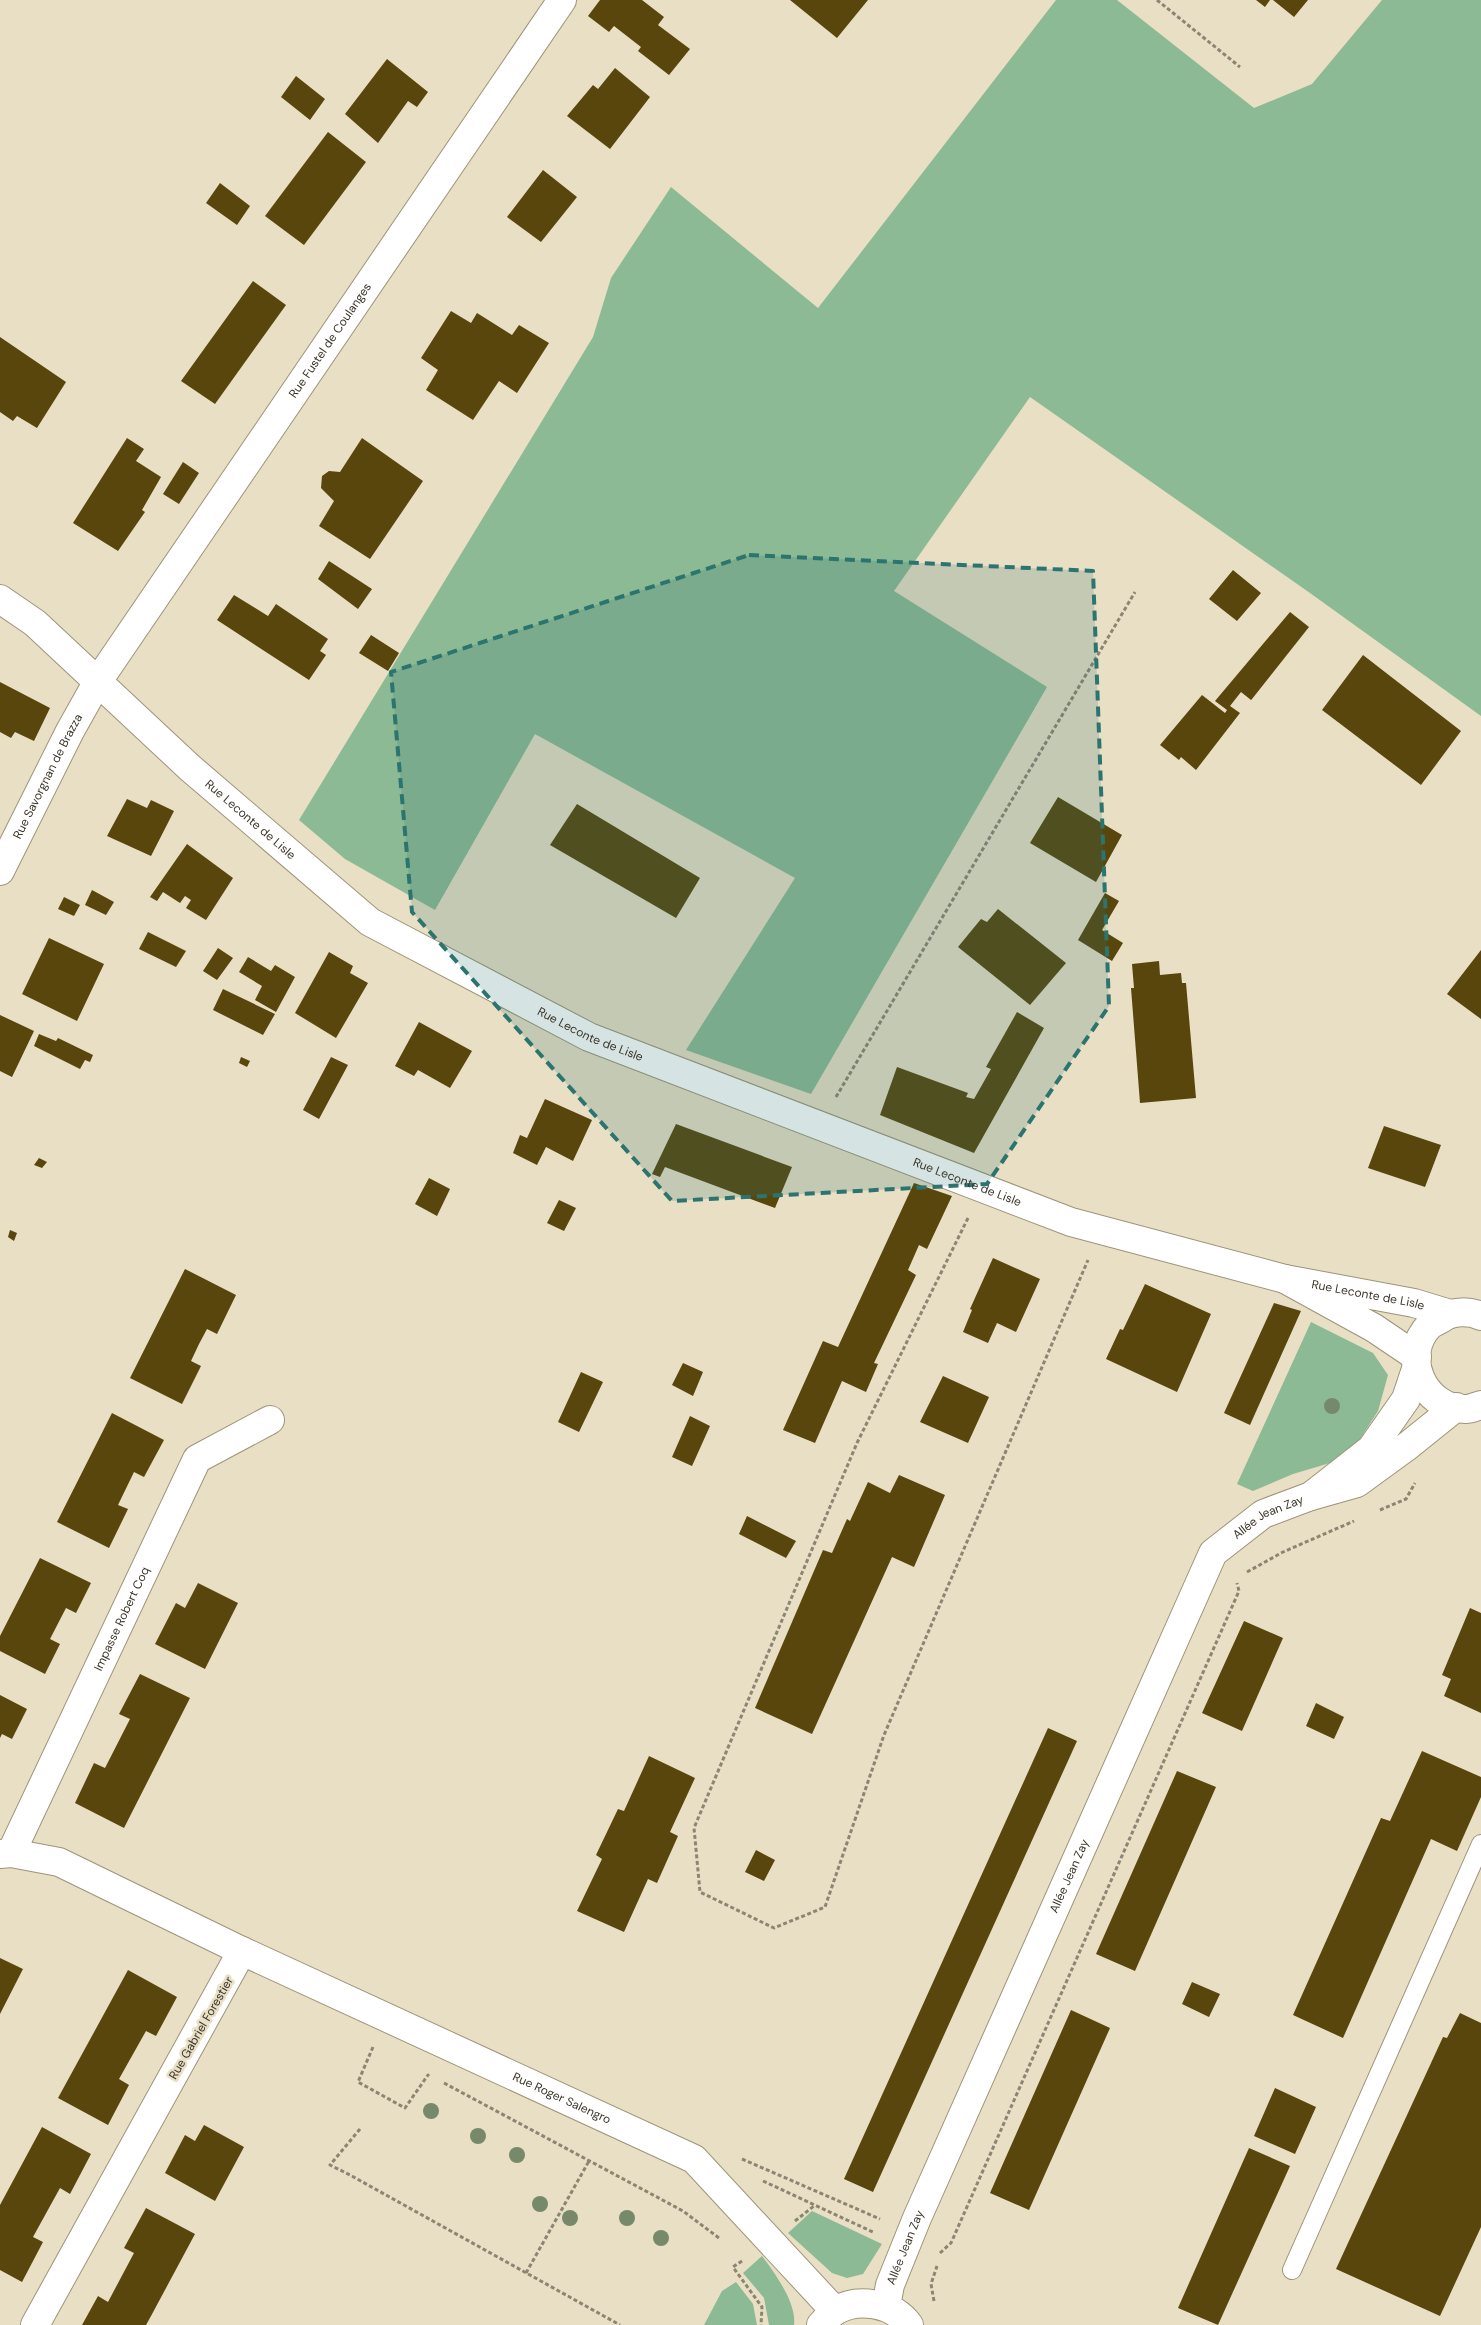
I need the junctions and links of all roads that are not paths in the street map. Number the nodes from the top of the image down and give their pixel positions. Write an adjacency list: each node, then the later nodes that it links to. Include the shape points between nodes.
1 (562, 0): 3 (street, Rue Fustel de Coulanges)
2 (0, 599): 3 (street, Rue Leconte de Lisle, via 35,623)
3 (98, 681): 4 (street, Rue Savorgnan de Brazza); 5 (street, Rue Leconte de Lisle, via 189,767 370,922 588,1037 1071,1222)
4 (0, 871)
5 (1285, 1279): 6 (street, Rue Leconte de Lisle); 7 (street, Rue Leconte de Lisle, via 1374,1328)
6 (1469, 1310): 7 (street, Allée Jean Zay, via 1430,1326 1418,1346)
7 (1416, 1363): 8 (street, via 1426,1390 1444,1405); 10 (street, Allée Jean Zay, via 1406,1399 1372,1449)
8 (1473, 1407): 10 (street, Allée Jean Zay, via 1356,1482)
9 (270, 1420): 12 (street, Impasse Robert Coq, via 197,1459)
10 (1311, 1496): 15 (street, Allée Jean Zay, via 1263,1514 1213,1553 917,2218 890,2285)
11 (1481, 1844): 14 (lane)
12 (6, 1854): 13 (street, via 59,1862)
13 (242, 1950): 16 (street, Rue Roger Salengro, via 694,2159); 17 (street, Rue Gabriel Forestier)
14 (1292, 2270)
15 (886, 2306): 16 (street, via 860,2302); 18 (street)
16 (828, 2318)
17 (35, 2325)
18 (909, 2325)

